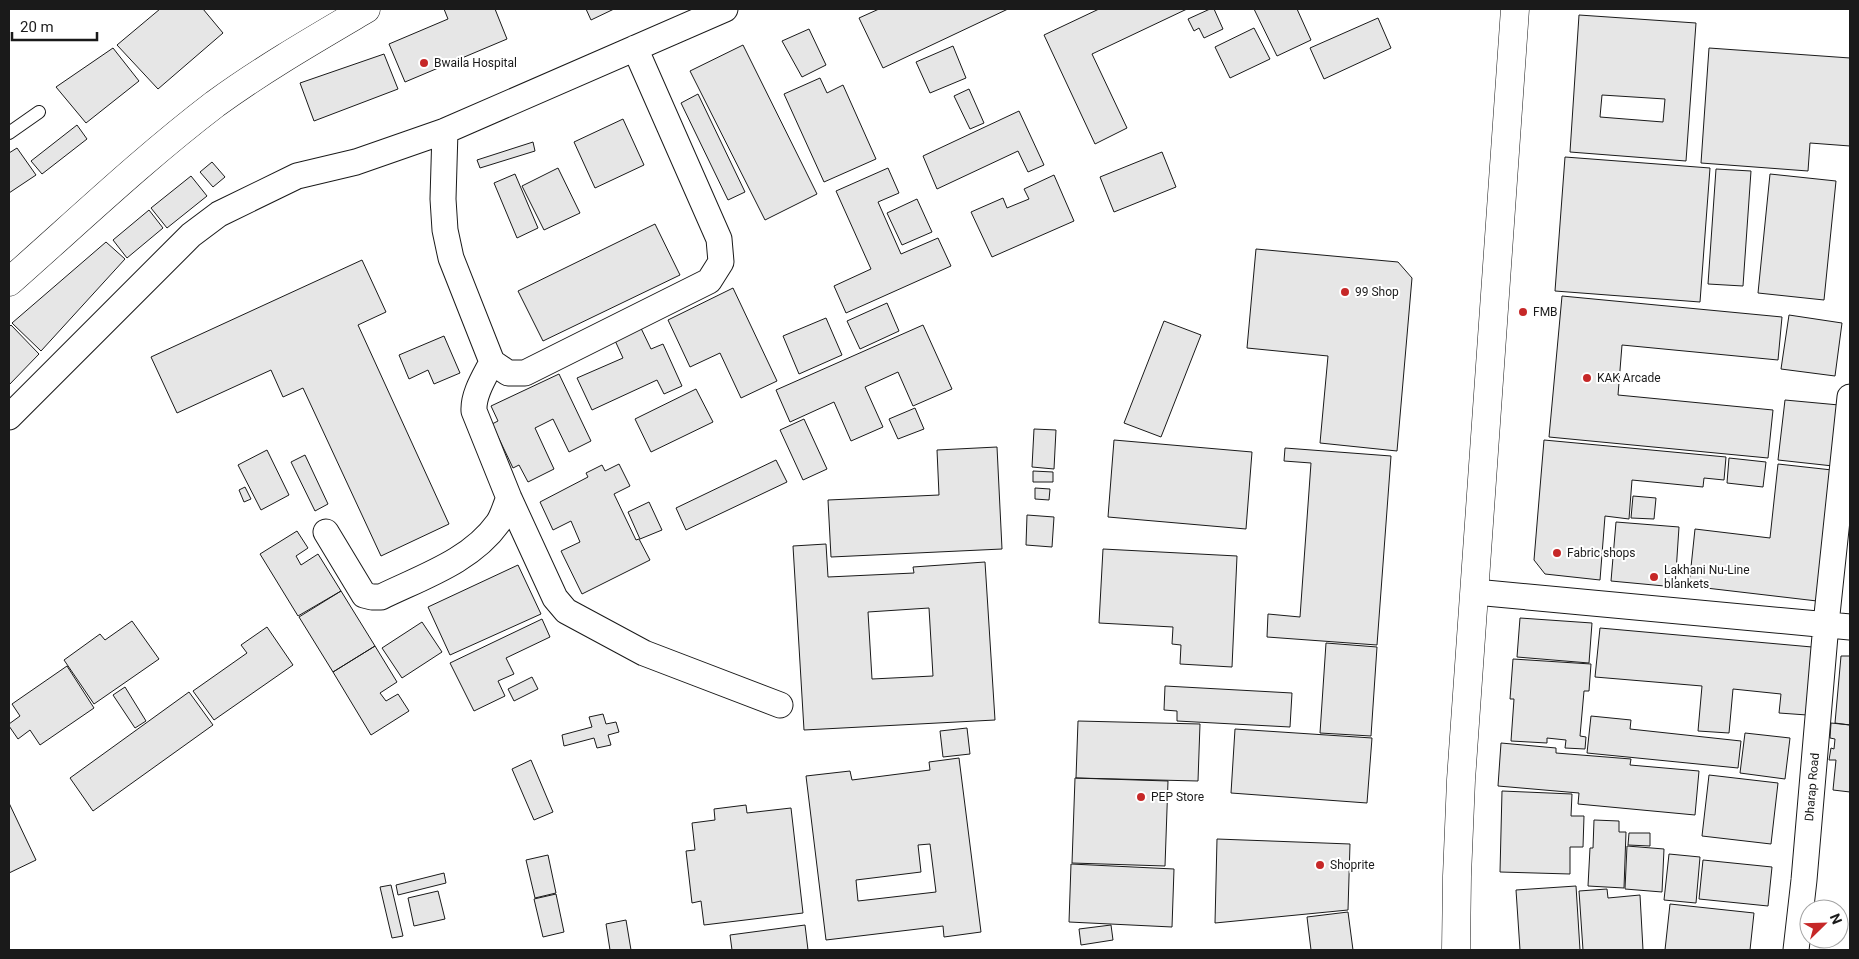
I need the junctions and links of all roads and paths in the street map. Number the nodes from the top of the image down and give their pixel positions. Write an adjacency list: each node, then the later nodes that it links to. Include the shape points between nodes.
1 (366, 9): 8 (main road, via 217,103)
2 (725, 9): 4 (street)
3 (1515, 9): 15 (main road)
4 (635, 48): 6 (street); 9 (street, via 719,239 721,262 709,281 525,373 508,373)
5 (39, 112): 7 (lane)
6 (445, 131): 9 (street, via 445,230 451,258); 11 (street, via 356,162 297,176 220,214 191,235)
7 (9, 133)
8 (9, 282)
9 (492, 362): 13 (street, via 476,396 474,411)
10 (1850, 397): 12 (street, Dharap Road)
11 (9, 417)
12 (1848, 436): 16 (street, Dharap Road)
13 (509, 498): 14 (street, via 499,522 462,557 382,597 364,594); 18 (street, via 555,598 566,611 644,653)
14 (326, 532)
15 (1475, 592): 16 (street); 19 (main road, via 1461,780)
16 (1826, 624): 17 (street); 20 (street, Dharap Road)
17 (1850, 627)
18 (780, 705)
19 (1456, 950)
20 (1796, 950)

